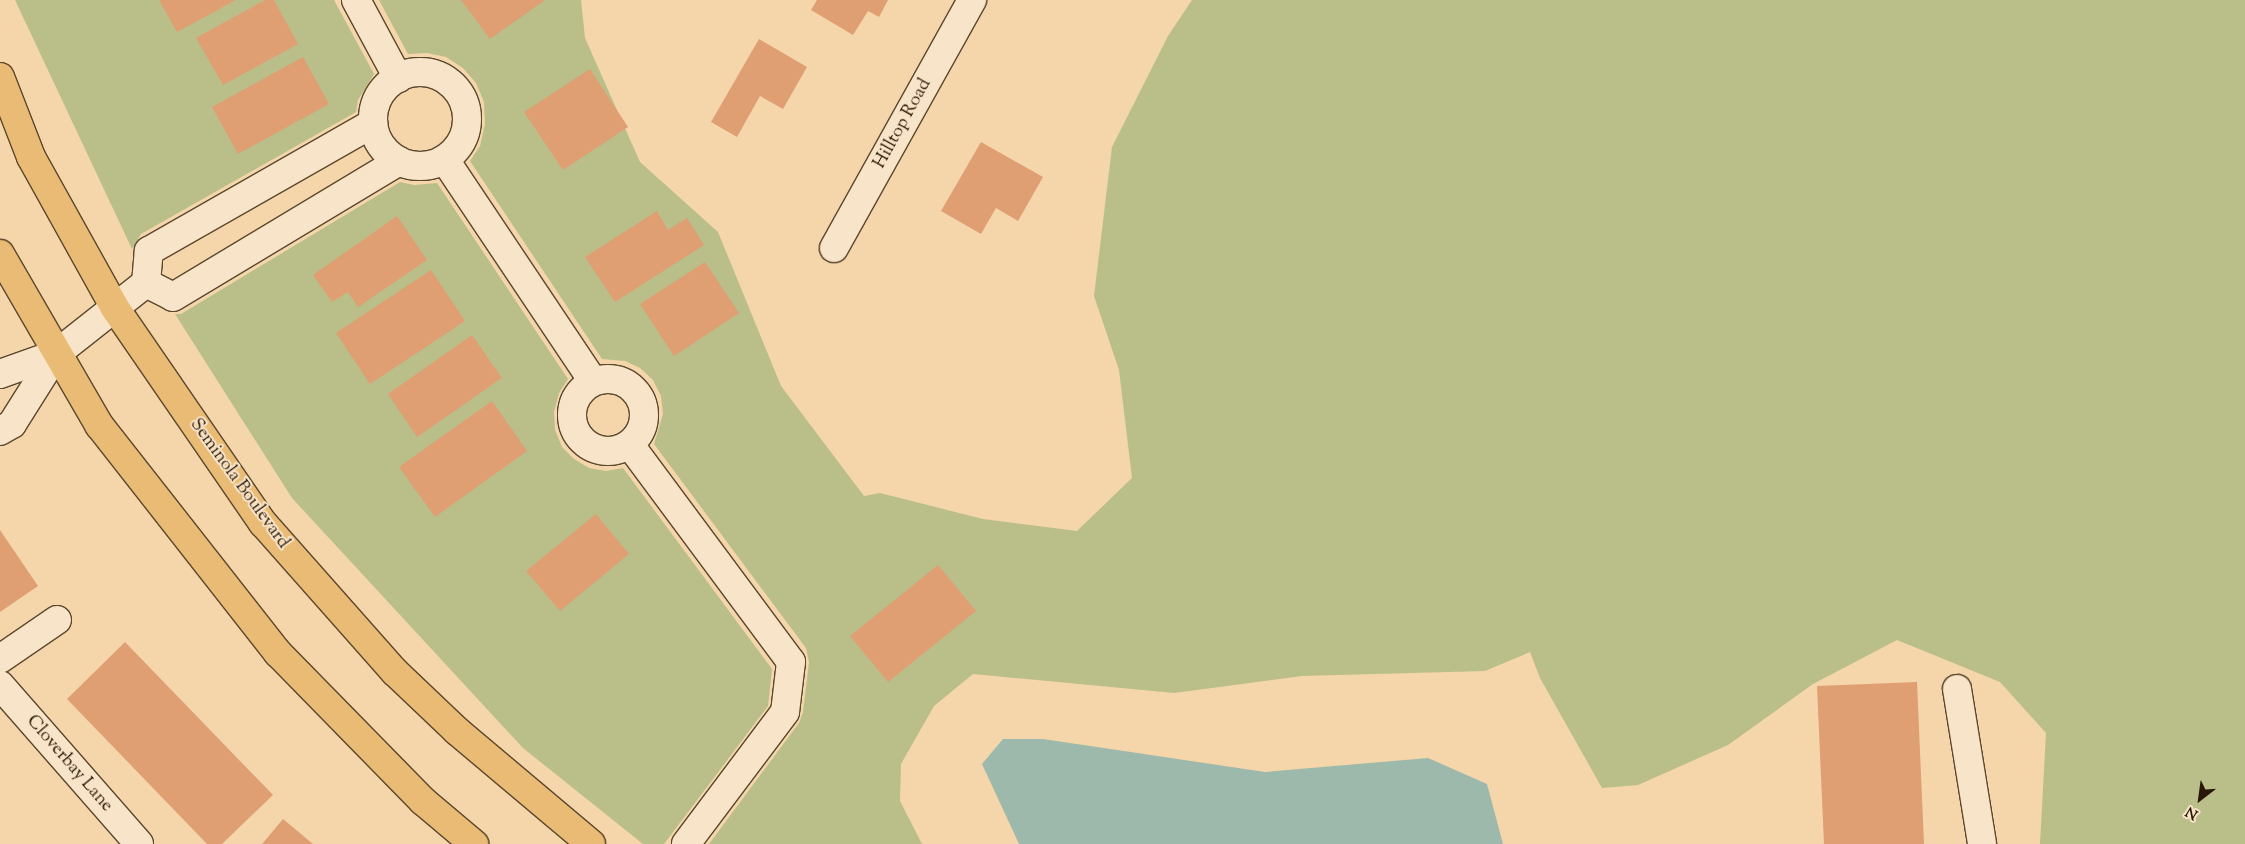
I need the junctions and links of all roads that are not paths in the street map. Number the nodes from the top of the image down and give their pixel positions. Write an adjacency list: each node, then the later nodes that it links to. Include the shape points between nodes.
1 (356, 0): 4 (street)
2 (972, 0): 8 (street, Hilltop Road)
3 (0, 76): 11 (main road, Seminola Boulevard, via 31,157)
4 (398, 78): 5 (street, via 381,92 374,107); 6 (street, via 421,72 436,75 460,94 467,122 460,143)
5 (373, 123): 7 (street, via 386,152); 10 (street, via 149,251)
6 (445, 160): 7 (street, via 422,166); 14 (street)
7 (399, 161): 10 (street, via 173,297)
8 (834, 248)
9 (0, 254): 12 (main road)
10 (146, 283): 11 (street)
11 (115, 308): 12 (street); 23 (main road, Seminola Boulevard, via 263,523 368,643 457,732)
12 (56, 354): 13 (street); 15 (street, via 12,424); 22 (main road, via 99,424 278,653 423,801)
13 (0, 374)
14 (593, 381): 16 (street, via 617,379 628,383 643,402 644,426); 16 (street, via 576,398 572,409 577,432 584,442 607,451)
15 (0, 431)
16 (630, 445): 24 (street, via 791,662 785,712)
17 (57, 620): 18 (street)
18 (0, 659)
19 (0, 685): 21 (street, Cloverbay Lane)
20 (1957, 689): 25 (street)
21 (139, 844)
22 (474, 844)
23 (591, 844)
24 (686, 844)
25 (1982, 844)

